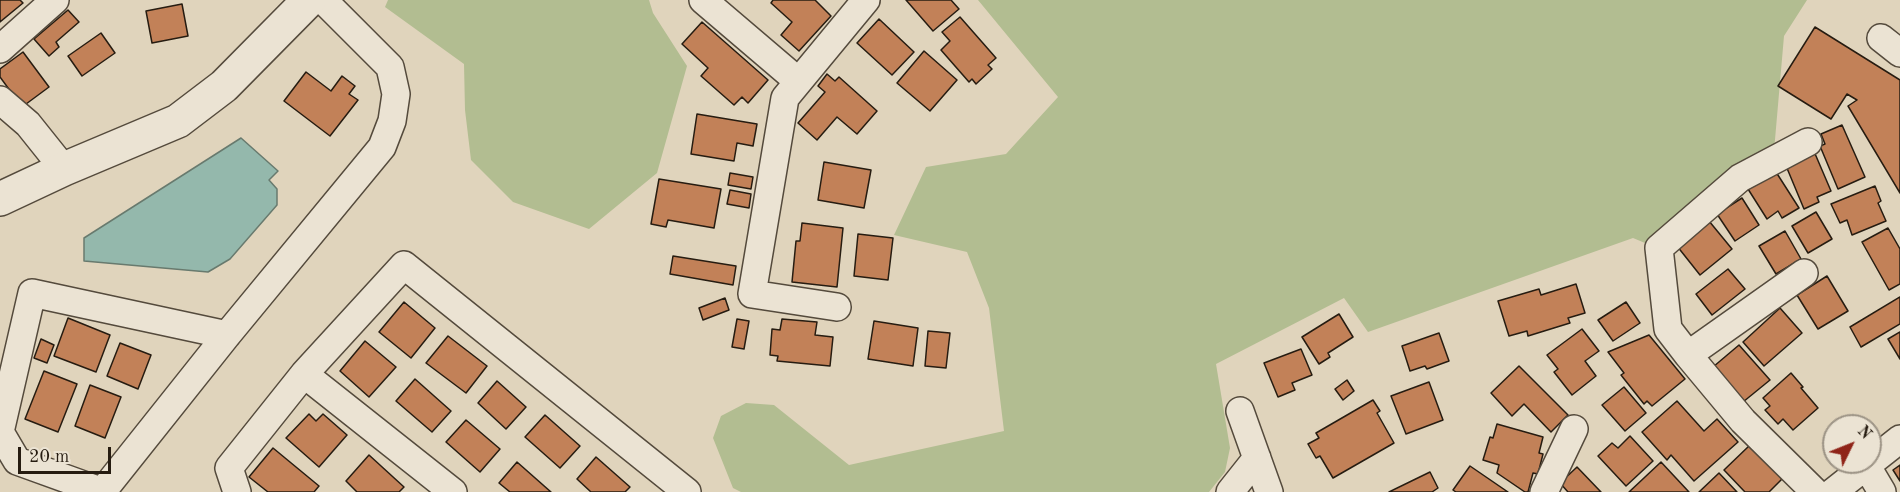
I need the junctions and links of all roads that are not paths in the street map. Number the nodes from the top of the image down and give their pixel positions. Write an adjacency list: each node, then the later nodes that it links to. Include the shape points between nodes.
1 (55, 0): 6 (street)
2 (309, 0): 10 (street, via 224,86 178,121)
3 (323, 0): 14 (street, via 390,68 396,94 392,121 382,147)
4 (704, 0): 7 (street)
5 (866, 0): 7 (street)
6 (0, 50)
7 (798, 81): 13 (street, via 785,98 752,294)
8 (0, 100): 10 (street, via 28,124)
9 (1809, 142): 15 (street, via 1740,178 1659,248 1668,329)
10 (64, 169): 11 (street)
11 (0, 199)
12 (1804, 273): 15 (street)
13 (837, 307)
14 (227, 334): 24 (street); 24 (street, via 32,293 0,432 17,461)
15 (1688, 355): 31 (street, via 1743,421)
16 (304, 374): 25 (street, via 229,468); 26 (street); 27 (street, via 404,265)
17 (1240, 411): 21 (street)
18 (1574, 429): 30 (street)
19 (1900, 440): 20 (street)
20 (1882, 453)
21 (1257, 459): 28 (street); 29 (street)
22 (1855, 474): 32 (street)
23 (1871, 474): 33 (street)
24 (103, 492)
25 (237, 492)
26 (453, 492)
27 (687, 492)
28 (1230, 492)
29 (1269, 492)
30 (1544, 492)
31 (1815, 492)
32 (1833, 492)
33 (1882, 492)

